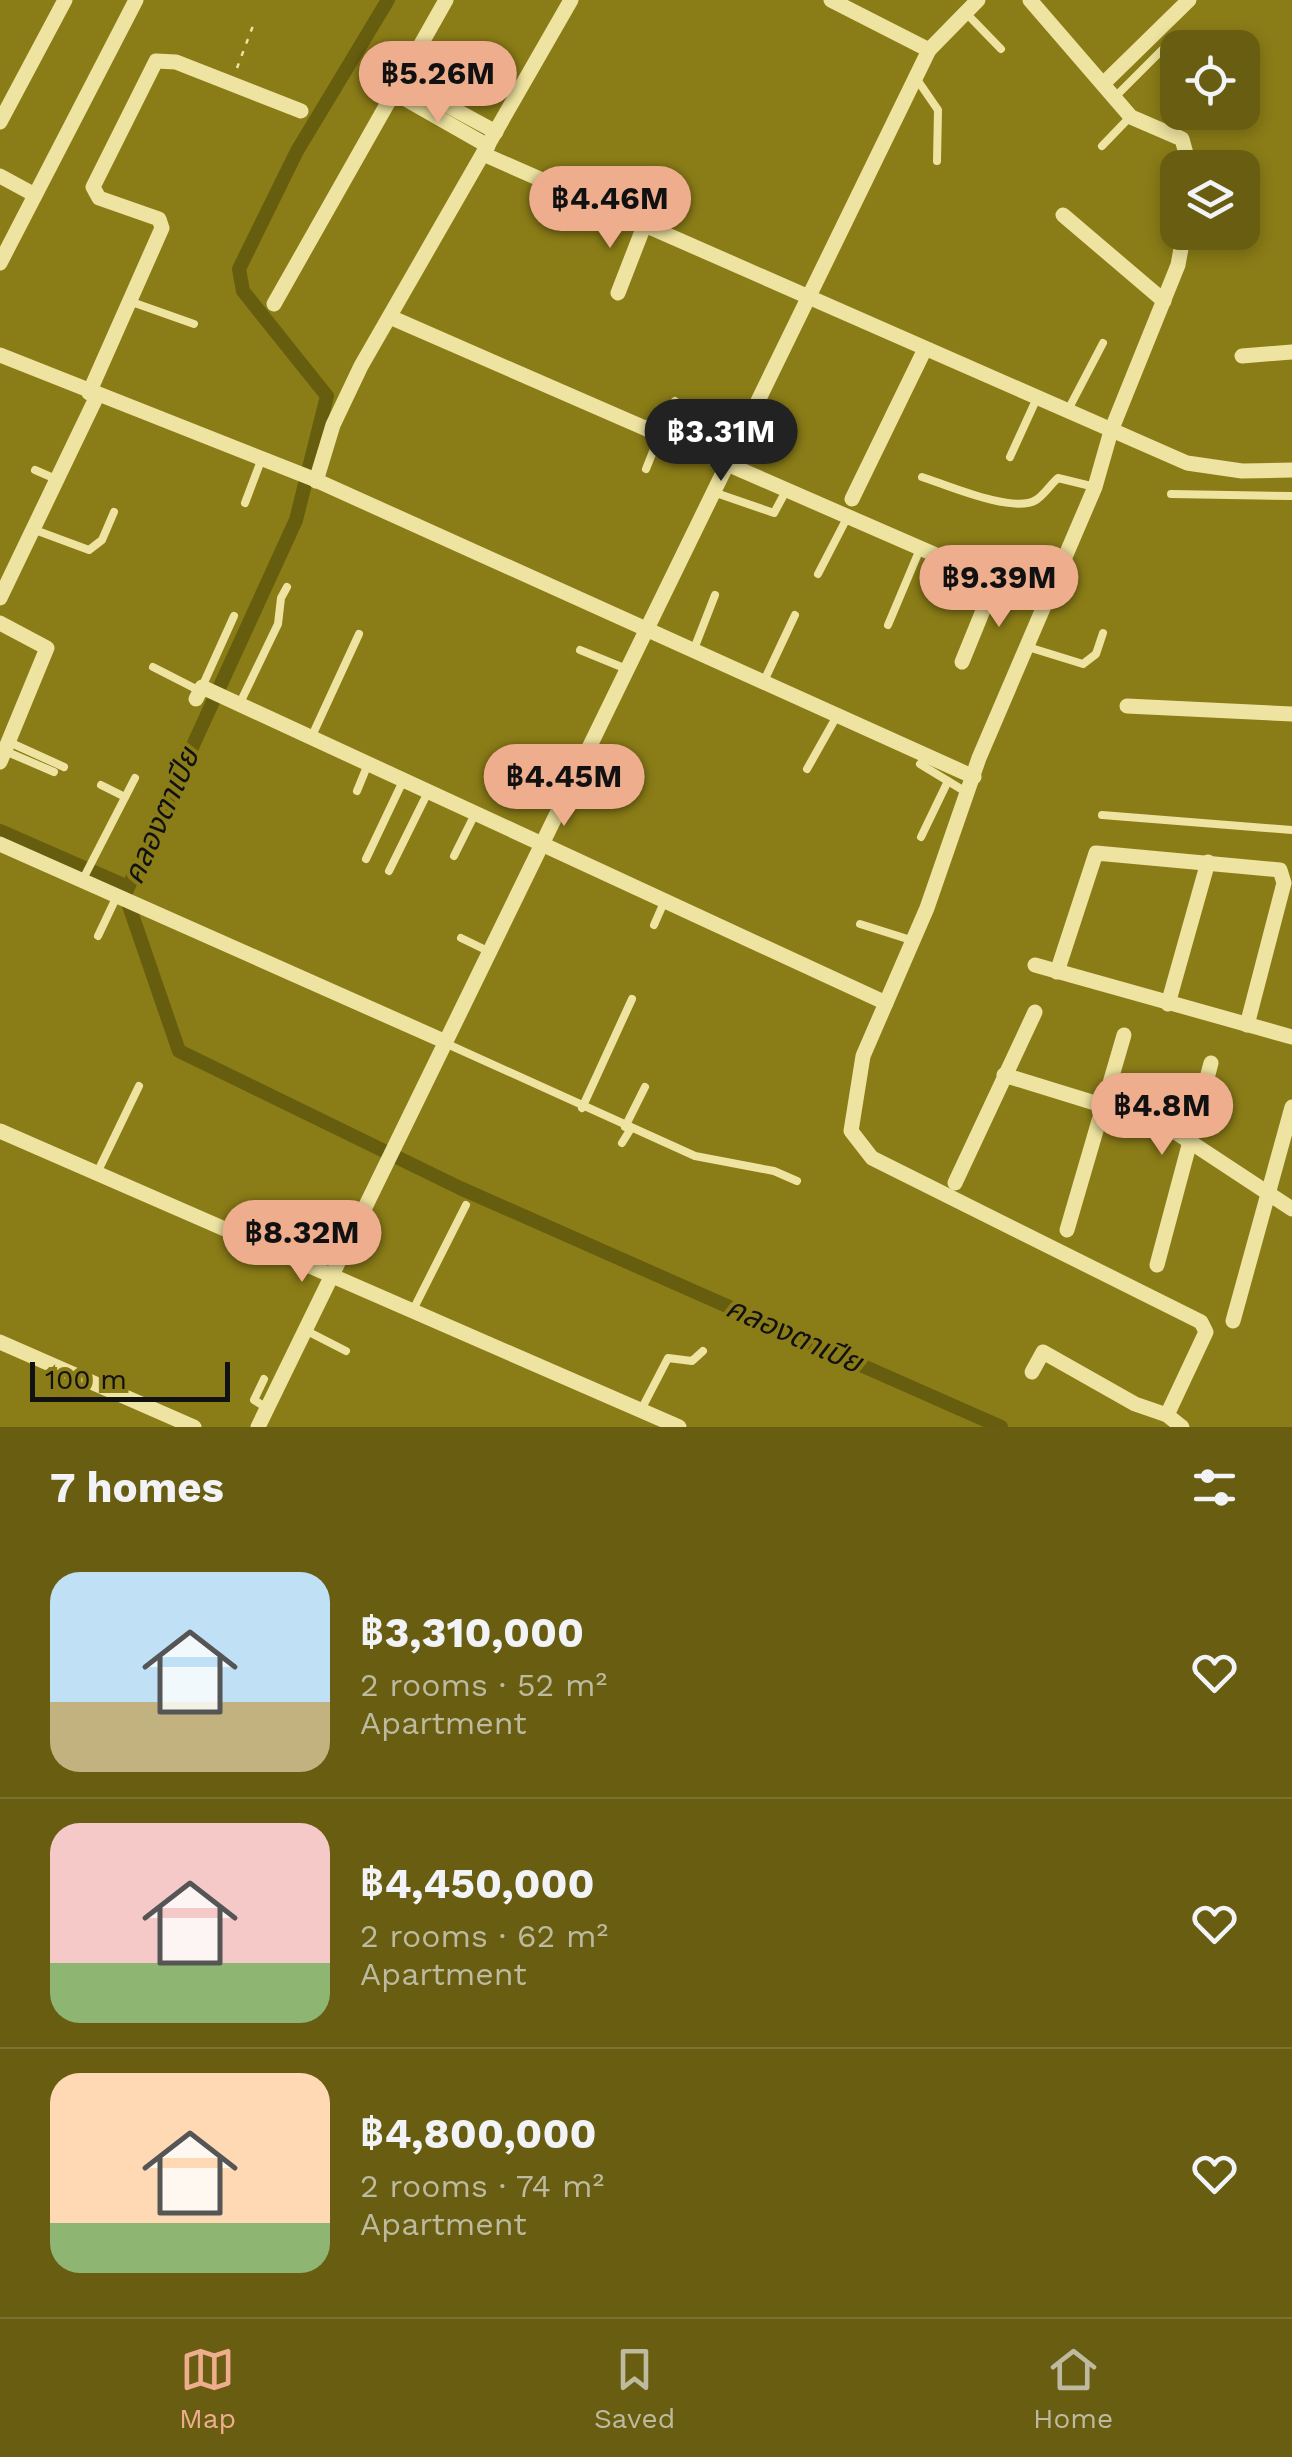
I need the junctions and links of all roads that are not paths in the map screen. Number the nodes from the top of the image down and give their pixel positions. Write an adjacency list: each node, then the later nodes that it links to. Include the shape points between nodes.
1 (66, 0): 19 (street)
2 (136, 0): 25 (street)
3 (446, 0): 15 (street)
4 (570, 0): 20 (street)
5 (830, 0): 11 (street)
6 (978, 0): 9 (street)
7 (1030, 0): 14 (street)
8 (1189, 0): 14 (street)
9 (966, 13): 10 (lane); 11 (street)
10 (1001, 49)
11 (929, 50): 13 (street)
12 (1160, 52): 16 (lane)
13 (916, 78): 23 (lane, via 938,110); 31 (street)
14 (1103, 84): 16 (street)
15 (399, 87): 20 (street); 34 (street)
16 (1114, 98): 18 (street)
17 (301, 111): 32 (street, via 156,61 93,187 99,198 162,222)
18 (1131, 117): 21 (lane); 22 (street, via 1182,138)
19 (0, 122)
20 (489, 144): 27 (street); 35 (street)
21 (1102, 146)
22 (1185, 150)
23 (937, 161)
24 (0, 176): 25 (street)
25 (35, 196): 29 (street)
26 (1063, 215): 33 (street)
27 (644, 226): 30 (street); 31 (street)
28 (1179, 250): 33 (street)
29 (0, 263)
30 (618, 292)
31 (809, 298): 38 (street); 51 (street)
32 (129, 301): 36 (lane); 42 (street)
33 (1164, 301): 47 (street)
34 (274, 304)
35 (390, 318): 46 (street); 58 (street, via 333,425)
36 (194, 324)
37 (1103, 343): 45 (lane)
38 (924, 350): 43 (street); 65 (street)
39 (1292, 352): 41 (street)
40 (0, 356): 42 (street)
41 (1242, 356)
42 (93, 395): 50 (street); 57 (street)
43 (1036, 400): 45 (street); 49 (lane)
44 (675, 401): 46 (lane)
45 (1068, 412): 47 (street)
46 (644, 427): 48 (street)
47 (1112, 431): 54 (street, via 1187,463); 59 (street)
48 (660, 434): 51 (street); 52 (lane)
49 (1010, 458)
50 (264, 459): 58 (street); 66 (lane)
51 (728, 462): 60 (street); 61 (street)
52 (646, 468)
53 (35, 470): 57 (lane)
54 (1263, 470): 55 (street); 63 (lane)
55 (1292, 470)
56 (922, 477): 59 (lane, via 1025,504 1058,478)
57 (58, 480): 69 (street)
58 (314, 480): 81 (street)
59 (1095, 487): 76 (street)
60 (787, 489): 61 (lane, via 774,513); 68 (street)
61 (715, 492): 81 (street)
62 (1171, 494): 63 (lane)
63 (1264, 496): 64 (lane)
64 (1292, 496)
65 (852, 498)
66 (246, 503)
67 (114, 512): 69 (lane, via 102,540 89,550)
68 (848, 516): 70 (street); 71 (lane)
69 (35, 530): 75 (street)
70 (920, 549): 72 (street); 80 (lane)
71 (818, 574)
72 (995, 581): 76 (street); 87 (street)
73 (288, 587): 92 (lane)
74 (715, 596): 85 (lane)
75 (0, 598)
76 (1046, 603): 84 (street)
77 (795, 615): 90 (lane)
78 (234, 616): 91 (lane)
79 (0, 623): 97 (street, via 46,648)
80 (888, 625)
81 (649, 628): 85 (street); 89 (street)
82 (1103, 632): 84 (lane, via 1096,654 1083,664)
83 (359, 634): 96 (lane)
84 (1028, 647): 103 (street)
85 (694, 649): 90 (street)
86 (580, 650): 89 (lane)
87 (962, 662)
88 (153, 667): 91 (lane)
89 (629, 670): 117 (street)
90 (764, 681): 94 (street)
91 (201, 692): 92 (street)
92 (239, 705): 96 (street)
93 (1126, 706): 95 (street)
94 (838, 714): 101 (lane); 103 (street)
95 (1292, 714)
96 (311, 738): 98 (street)
97 (5, 752): 100 (lane); 102 (lane)
98 (368, 764): 105 (street); 108 (lane)
99 (920, 764): 106 (lane)
100 (64, 767)
101 (807, 769)
102 (54, 772)
103 (974, 776): 110 (street)
104 (135, 778): 111 (lane)
105 (403, 780): 109 (street); 119 (lane)
106 (948, 781): 110 (lane); 115 (lane)
107 (101, 784): 111 (lane)
108 (357, 790)
109 (428, 792): 112 (street); 121 (lane)
110 (970, 794): 129 (street)
111 (125, 797): 122 (lane)
112 (476, 814): 117 (street); 118 (lane)
113 (1102, 815): 114 (lane)
114 (1292, 830)
115 (921, 836)
116 (0, 844): 122 (street)
117 (543, 844): 124 (street); 130 (street)
118 (454, 856)
119 (366, 859)
120 (1208, 862): 132 (street, via 1096,854); 135 (street); 137 (street, via 1280,870 1285,878)
121 (389, 872)
122 (84, 878): 123 (street)
123 (121, 900): 127 (lane); 140 (street)
124 (665, 900): 126 (lane); 134 (street)
125 (860, 924): 129 (lane)
126 (654, 925)
127 (98, 936)
128 (461, 938): 130 (lane)
129 (914, 941): 134 (street)
130 (490, 952): 140 (street)
131 (1036, 965): 132 (street)
132 (1057, 972): 135 (street)
133 (632, 999): 147 (lane)
134 (886, 1003): 171 (street, via 854,1090 852,1131 858,1144 872,1158 1201,1322 1206,1332)
135 (1168, 1004): 137 (street)
136 (1036, 1012): 142 (street)
137 (1247, 1025): 139 (street)
138 (1124, 1035): 145 (street)
139 (1292, 1037)
140 (445, 1042): 147 (lane); 160 (street)
141 (1211, 1064): 150 (street)
142 (1004, 1075): 145 (street); 154 (street)
143 (139, 1086): 152 (lane)
144 (645, 1087): 148 (lane)
145 (1107, 1105): 150 (street); 158 (street)
146 (1292, 1107): 155 (street)
147 (582, 1108): 148 (lane)
148 (627, 1129): 151 (lane); 153 (lane, via 717,1163)
149 (0, 1131): 152 (street)
150 (1190, 1141): 155 (street); 159 (street)
151 (622, 1143)
152 (97, 1173): 160 (street)
153 (797, 1180)
154 (954, 1182)
155 (1268, 1197): 157 (street); 162 (street)
156 (466, 1205): 161 (lane)
157 (1292, 1210)
158 (1067, 1230)
159 (1157, 1265)
160 (332, 1275): 161 (street); 163 (street)
161 (413, 1310): 170 (street)
162 (1233, 1321)
163 (305, 1330): 165 (lane); 169 (street)
164 (0, 1342): 173 (street)
165 (346, 1351)
166 (702, 1352): 170 (lane, via 692,1361 668,1358)
167 (1032, 1372): 171 (street, via 1044,1352 1134,1404)
168 (264, 1379): 169 (lane, via 254,1400)
169 (267, 1408): 174 (street)
170 (640, 1410): 172 (street)
171 (1167, 1415): 175 (street)
172 (673, 1426)
173 (194, 1427)
174 (258, 1427)
175 (1182, 1427)

